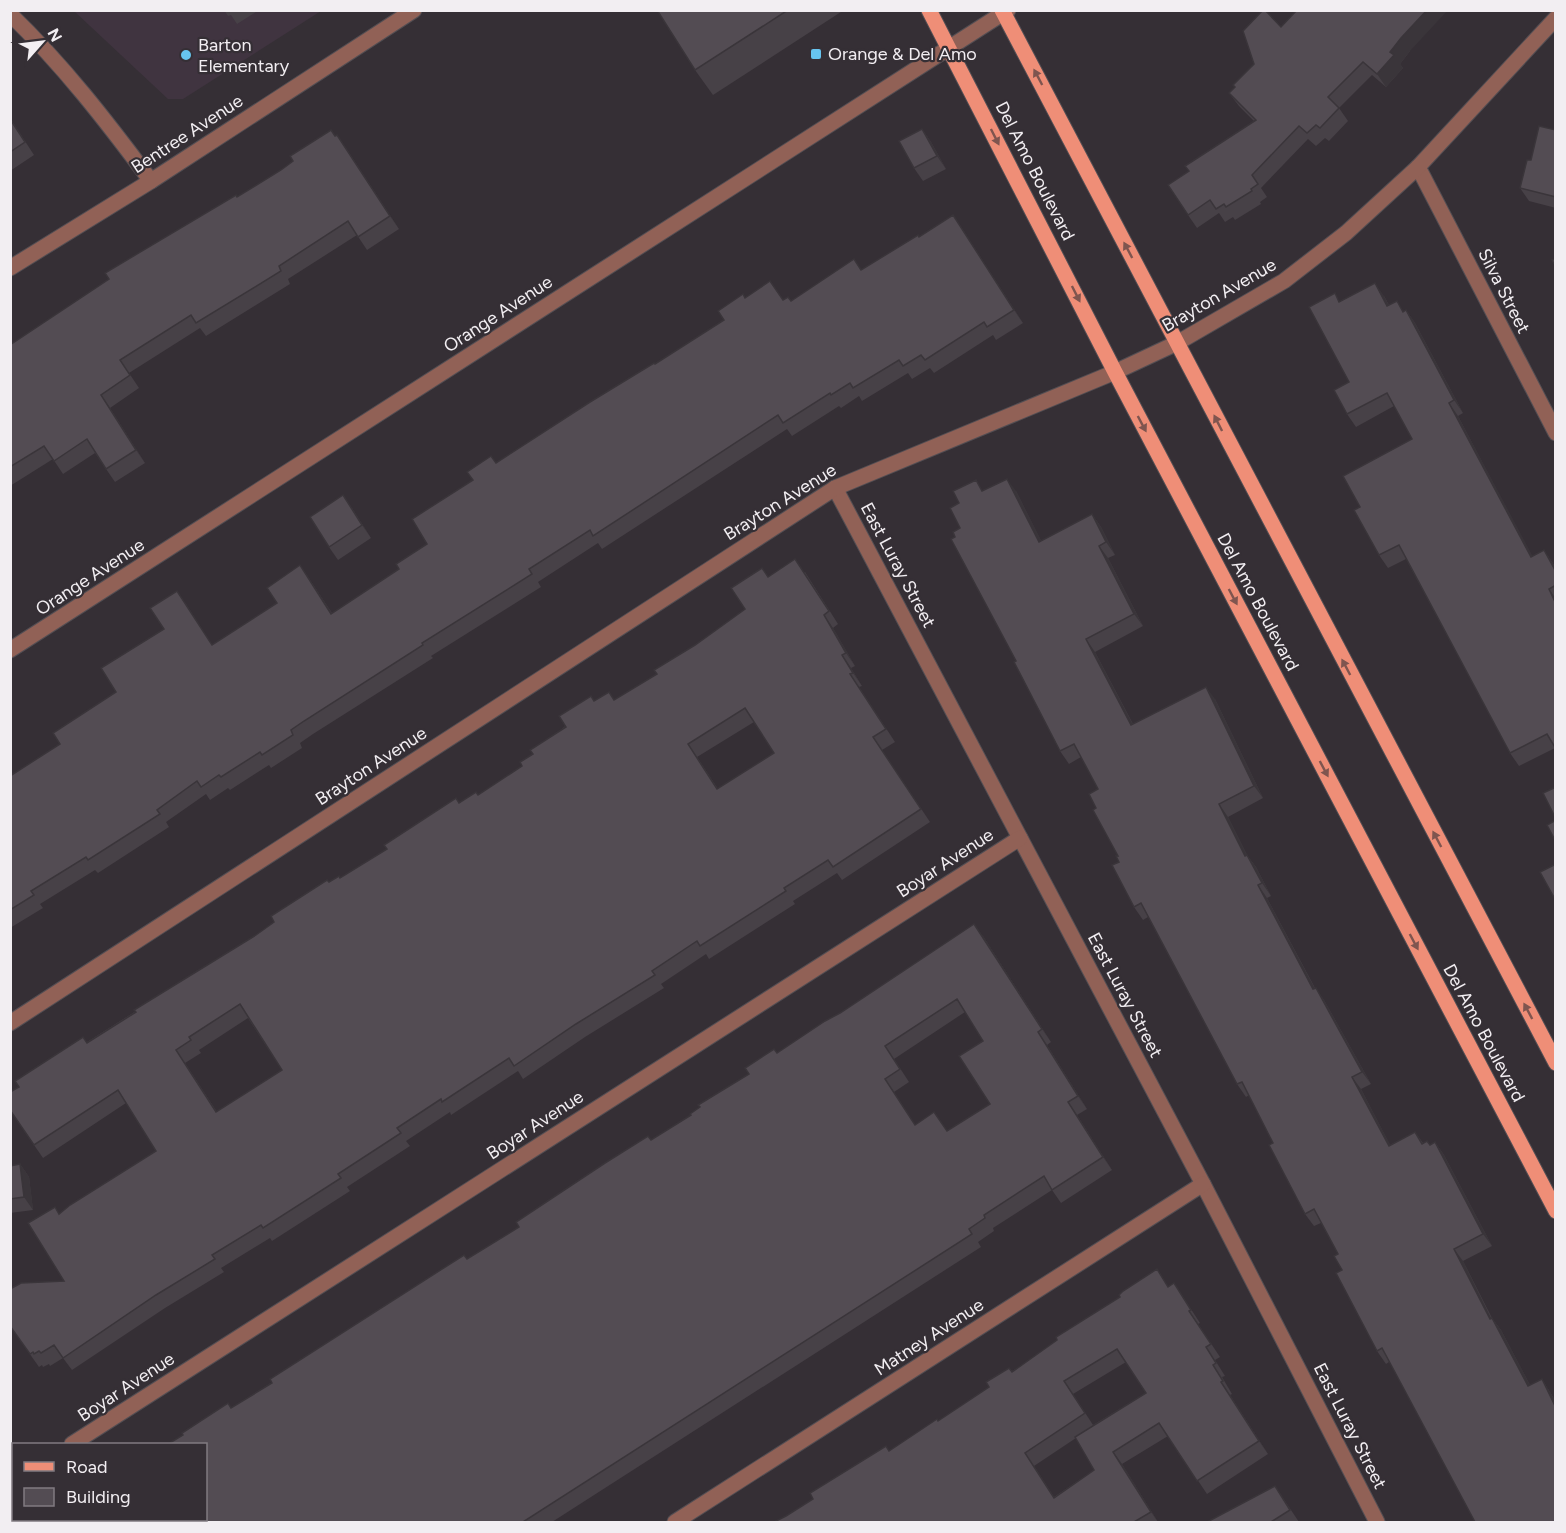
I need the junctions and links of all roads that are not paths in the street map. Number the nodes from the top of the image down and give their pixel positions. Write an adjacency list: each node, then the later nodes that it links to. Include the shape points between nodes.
1 (414, 10): 8 (street, Bentree Avenue)
2 (929, 10): 6 (main road, Del Amo Boulevard)
3 (1005, 11): 6 (street, Orange Avenue); 10 (main road, one-way to 3)
4 (10, 14): 8 (street, via 90,101)
5 (1556, 18): 7 (street, Brayton Avenue)
6 (949, 48): 11 (main road, Del Amo Boulevard, one-way to 11); 14 (street, Orange Avenue)
7 (1418, 167): 10 (street, Brayton Avenue, via 1346,233 1284,281); 12 (street, Silva Street)
8 (151, 181): 9 (street, Bentree Avenue)
9 (10, 268)
10 (1177, 343): 11 (street, Brayton Avenue); 17 (main road, one-way to 10)
11 (1115, 372): 13 (street, Brayton Avenue); 19 (main road, Del Amo Boulevard, one-way to 19)
12 (1556, 433)
13 (835, 488): 15 (street, East Luray Street); 16 (street, Brayton Avenue)
14 (10, 651)
15 (1020, 838): 18 (street, East Luray Street); 20 (street, Boyar Avenue)
16 (10, 1023)
17 (1556, 1063)
18 (1203, 1184): 21 (street, Matney Avenue); 22 (street, East Luray Street)
19 (1556, 1211)
20 (74, 1443)
21 (675, 1522)
22 (1377, 1522)

